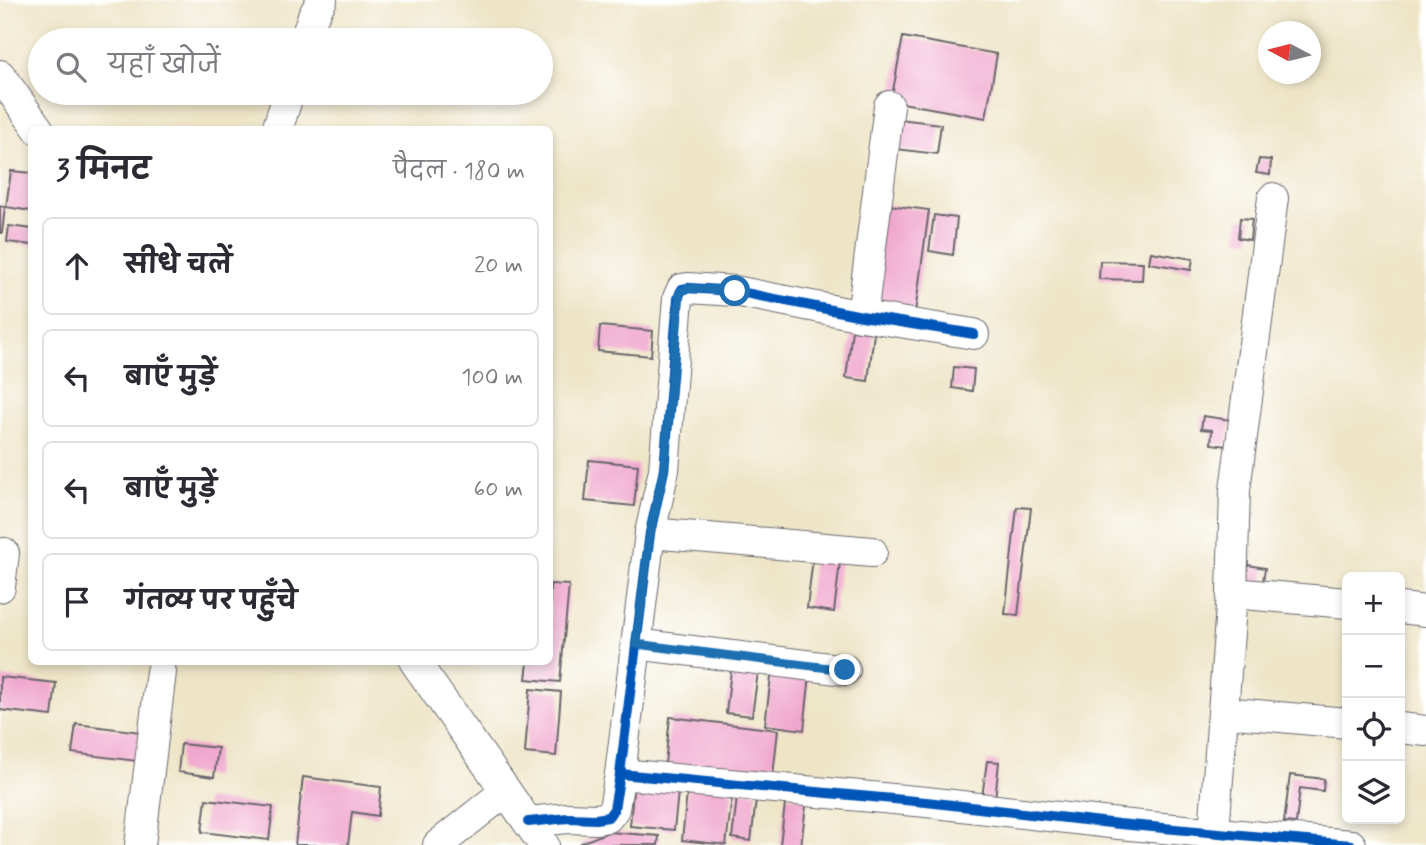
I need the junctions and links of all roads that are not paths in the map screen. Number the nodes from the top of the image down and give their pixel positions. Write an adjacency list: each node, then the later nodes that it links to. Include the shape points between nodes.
1 (322, 0): 2 (street)
2 (309, 28)
3 (0, 75): 6 (street)
4 (285, 105): 7 (street)
5 (888, 106): 9 (street)
6 (35, 126)
7 (278, 126)
8 (1273, 198): 15 (street, via 1235,490)
9 (862, 316): 10 (street); 11 (street, via 735,291 682,289 664,470)
10 (974, 334)
11 (650, 533): 12 (street); 19 (street)
12 (872, 552)
13 (4, 553): 14 (street)
14 (0, 587)
15 (1232, 593): 16 (street); 23 (street)
16 (1342, 603)
17 (1405, 609): 18 (street)
18 (1426, 611)
19 (636, 644): 21 (street); 27 (street)
20 (417, 665): 28 (street)
21 (845, 670)
22 (161, 672): 31 (street)
23 (1223, 712): 24 (street); 30 (street)
24 (1342, 723)
25 (1405, 729): 26 (street)
26 (1426, 731)
27 (620, 774): 29 (street, via 614,809 608,817 568,818); 30 (street, via 913,801)
28 (506, 792): 29 (street); 32 (street)
29 (536, 834)
30 (1213, 839): 33 (street)
31 (140, 845)
32 (438, 845)
33 (1351, 845)

